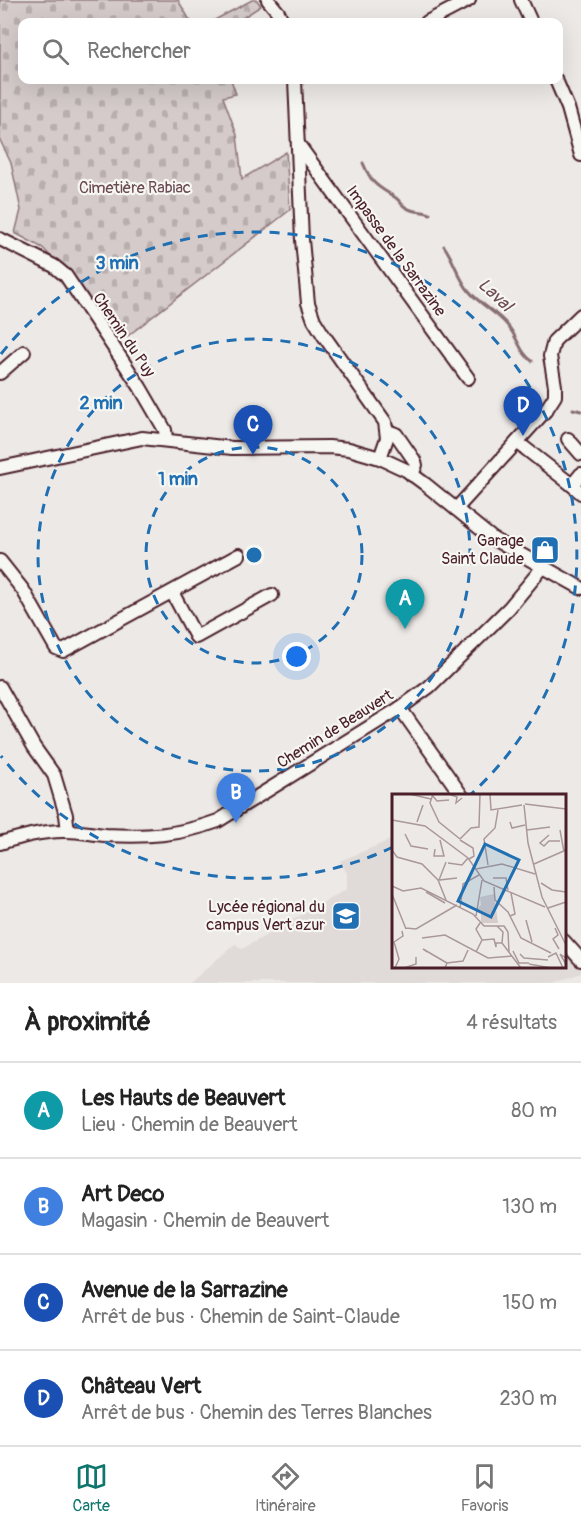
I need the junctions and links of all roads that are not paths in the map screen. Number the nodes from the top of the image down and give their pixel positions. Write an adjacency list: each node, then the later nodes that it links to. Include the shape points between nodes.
1 (268, 0): 4 (street)
2 (469, 0): 5 (street)
3 (521, 0): 6 (street)
4 (281, 18)
5 (435, 18)
6 (529, 18)
7 (295, 84): 10 (street)
8 (558, 84): 9 (street)
9 (578, 128): 11 (street)
10 (297, 143): 16 (street, Impasse de la Sarrazine); 17 (street, via 308,303 314,320)
11 (581, 155)
12 (0, 239): 18 (street, Chemin du Puy, via 61,270 140,387 155,416)
13 (581, 315): 20 (street, via 554,341 551,349 555,396)
14 (24, 351): 15 (street)
15 (0, 373)
16 (468, 378)
17 (388, 431): 22 (street); 25 (street, via 396,434 414,460)
18 (160, 439): 22 (street, via 232,448 340,448); 23 (street, via 135,440)
19 (568, 439): 21 (street)
20 (517, 442): 26 (street); 27 (street)
21 (581, 454)
22 (380, 458): 25 (street)
23 (0, 468)
24 (581, 474): 26 (street)
25 (412, 475): 27 (street)
26 (576, 489)
27 (456, 509): 30 (street, via 493,539)
28 (239, 555): 32 (street)
29 (0, 561): 32 (street, via 23,590 59,651)
30 (543, 567): 31 (street); 35 (street, Chemin de Beauvert, via 467,650 429,687)
31 (581, 588)
32 (172, 592): 33 (street, via 196,637)
33 (272, 595)
34 (0, 687): 37 (street, via 54,775)
35 (400, 708): 36 (street); 38 (street, Chemin de Beauvert, via 218,821 168,835)
36 (461, 794)
37 (68, 831): 38 (street, Chemin de Beauvert); 39 (street, Chemin de Beauvert, via 28,835)
38 (102, 835): 39 (street, Chemin de Beauvert)
39 (0, 843)
40 (566, 943): 41 (street)
41 (581, 960)

